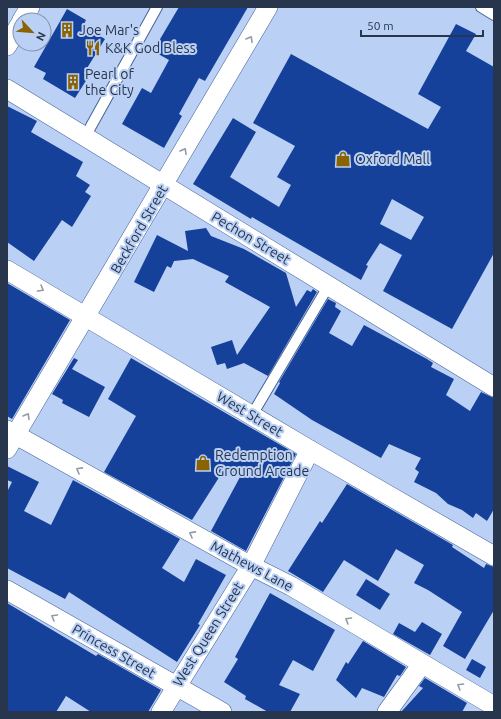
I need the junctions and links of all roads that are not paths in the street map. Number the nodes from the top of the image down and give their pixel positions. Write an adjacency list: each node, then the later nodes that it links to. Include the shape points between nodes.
1 (157, 7): 6 (lane)
2 (268, 7): 7 (street, Beckford Street, one-way to 2)
3 (481, 7): 4 (lane)
4 (494, 15)
5 (7, 89): 6 (street, Pechon Street)
6 (85, 137): 7 (street, Pechon Street)
7 (164, 185): 9 (street, Pechon Street); 10 (street, Beckford Street)
8 (7, 270): 10 (street, West Street, one-way to 10)
9 (328, 285): 11 (street, Pechon Street); 12 (lane)
10 (88, 316): 12 (street, West Street); 13 (street, Beckford Street, one-way to 10)
11 (494, 387)
12 (252, 415): 14 (street, West Street)
13 (10, 438): 16 (street, Mathews Lane, one-way to 13)
14 (310, 450): 15 (street, West Street); 16 (street, West Queen Street)
15 (494, 556)
16 (251, 566): 18 (street, Mathews Lane, one-way to 16, via 291,586); 19 (street, West Queen Street)
17 (7, 590): 19 (street, Princess Street, one-way to 17)
18 (422, 664): 20 (street, Mathews Lane, one-way to 18); 23 (street)
19 (176, 686): 21 (street, West Queen Street); 22 (street, Princess Street)
20 (490, 705)
21 (161, 712)
22 (222, 712)
23 (387, 712)

